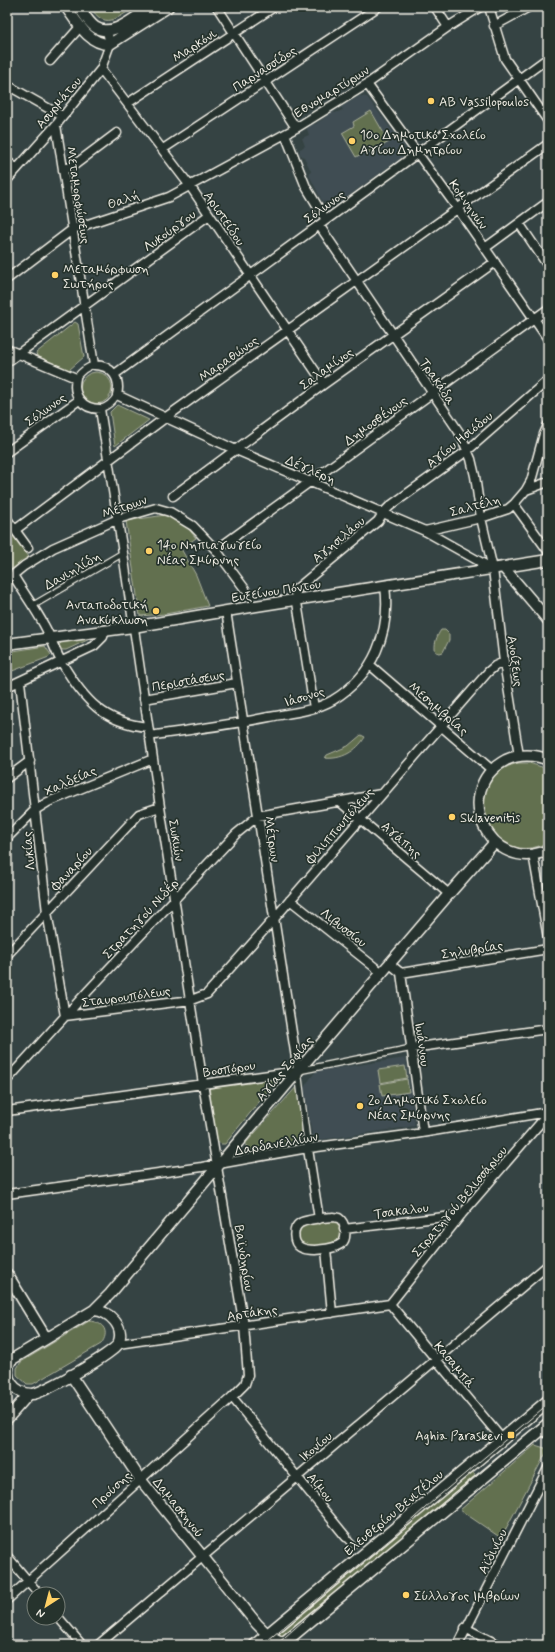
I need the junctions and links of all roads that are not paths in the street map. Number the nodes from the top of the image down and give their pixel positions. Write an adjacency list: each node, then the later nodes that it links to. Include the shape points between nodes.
1 (66, 7): 13 (street)
2 (79, 7): 15 (street, via 96,28)
3 (150, 7): 15 (street, via 118,28)
4 (168, 7): 17 (street)
5 (217, 7): 16 (street)
6 (274, 7): 16 (street, Μαρκόνι)
7 (378, 7): 22 (street, Παρνασσίδος)
8 (435, 7): 14 (street)
9 (480, 7): 14 (street, Εθνομαρτύρων)
10 (489, 7): 12 (street)
11 (529, 7): 12 (street)
12 (494, 26): 21 (street, via 505,59)
13 (80, 27): 17 (street, via 92,39); 19 (street)
14 (448, 27): 23 (street, Εθνομαρτύρων)
15 (108, 31): 17 (street, Ασυρμάτου)
16 (234, 33): 22 (street); 25 (street, Μαρκόνι)
17 (110, 44): 20 (street, Ασυρμάτου)
18 (548, 58): 21 (street, Σόλωνος)
19 (50, 61)
20 (101, 69): 25 (street, Αριστείδου); 26 (street, Ασυρμάτου)
21 (518, 80): 27 (street); 34 (street, Σόλωνος)
22 (266, 81): 29 (street); 33 (street, Παρνασσίδος)
23 (367, 84): 29 (street, Εθνομαρτύρων); 34 (street, Κομνηνών)
24 (7, 85): 26 (street)
25 (128, 103): 33 (street, Αριστείδου)
26 (62, 116): 28 (street, Ασυρμάτου)
27 (548, 122)
28 (56, 125): 36 (street, Ασυρμάτου); 37 (street, Μεταμορφώσεως)
29 (296, 128): 31 (street, Εθνομαρτύρων)
30 (117, 133): 37 (street, via 73,166)
31 (285, 134): 39 (street, Εθνομαρτύρων); 43 (street, Τρακάδα)
32 (548, 144): 41 (street, Μαραθώνος)
33 (163, 149): 39 (street, Αριστείδου)
34 (418, 153): 41 (street, Κομνηνών); 43 (street, Σόλωνος)
35 (7, 161): 36 (street)
36 (17, 169): 38 (street, Ασυρμάτου)
37 (63, 170): 45 (street, Μεταμορφώσεως)
38 (7, 180)
39 (190, 186): 42 (street, Αριστείδου); 45 (street, Θαλή, via 169,197)
40 (548, 202): 44 (street)
41 (458, 209): 46 (street, Κομνηνών); 51 (street, Μαραθώνος)
42 (209, 215): 49 (street, Αριστείδου); 52 (street, Λυκούργου)
43 (322, 223): 49 (street, Σόλωνος); 51 (street, Τρακάδα)
44 (519, 223): 46 (street); 48 (street)
45 (73, 230): 50 (street, Θαλή); 52 (street, Μεταμορφώσεως)
46 (485, 248): 47 (street, Κομνηνών)
47 (495, 262): 54 (street, Κομνηνών); 56 (street, Σαλαμίνος)
48 (548, 266)
49 (250, 275): 55 (street, Αριστείδου); 62 (street, Σόλωνος)
50 (7, 279)
51 (357, 282): 55 (street, Μαραθώνος); 56 (street, Τρακάδα)
52 (84, 307): 59 (street, Λυκούργου); 61 (street, Μεταμορφώσεως)
53 (548, 309): 54 (street, Δημοσθένους)
54 (534, 319): 57 (street, Κομνηνών); 66 (street, Δημοσθένους)
55 (288, 331): 65 (street, Αριστείδου); 70 (street, Μαραθώνος)
56 (393, 336): 65 (street, Σαλαμίνος); 66 (street, Τρακάδα)
57 (548, 339)
58 (7, 348): 59 (street)
59 (18, 354): 60 (street, Λυκούργου); 63 (street)
60 (7, 362)
61 (94, 365): 62 (street, via 106,367); 63 (street, via 80,372)
62 (115, 374): 67 (street, via 118,381)
63 (76, 378): 68 (street, via 75,393)
64 (548, 380): 73 (street, Αγίου Ησιόδου)
65 (324, 384): 72 (street, Σαλαμίνος)
66 (432, 394): 73 (street, Τρακάδα, via 459,432); 76 (street, Δημοσθένους)
67 (117, 396): 69 (street); 70 (street, Δέγλερη)
68 (79, 400): 69 (street, via 88,407); 74 (street, Σόλωνος)
69 (100, 409): 75 (street)
70 (165, 418): 72 (street, Δέγλερη); 75 (street, Μαραθώνος)
71 (548, 425): 78 (street, Σαλτέλη)
72 (236, 450): 76 (street, Δέγλερη); 79 (street, Σαλαμίνος)
73 (468, 450): 81 (street, Αγίου Ησιόδου); 82 (street, Τρακάδα)
74 (7, 452)
75 (108, 459): 84 (street); 85 (street, Μαραθώνος)
76 (309, 482): 81 (street, Δέγλερη); 88 (street, Δημοσθένους)
77 (548, 482): 78 (street)
78 (526, 490): 80 (street, Σαλτέλη)
79 (173, 496)
80 (514, 504): 82 (street, Σαλτέλη, via 508,509); 89 (street)
81 (383, 513): 86 (street, Δέγλερη); 95 (street, Αγησιλάου, via 378,521 295,590)
82 (481, 518): 86 (street, Σαλτέλη); 92 (street, Τρακάδα)
83 (7, 519): 85 (street)
84 (118, 519): 88 (street, Μέτρων, via 156,508 170,512 193,526); 90 (street, Σωκιών); 96 (street, Μέτρων, via 53,548 13,575)
85 (15, 530): 87 (street)
86 (425, 530): 92 (street, Δέγλερη)
87 (28, 548)
88 (216, 550): 94 (street, Μέτρων)
89 (548, 551)
90 (123, 553): 96 (street, Δανιηλίδη); 99 (street, Σωκιών)
91 (548, 560): 92 (street, Ευξείνου Πόντου)
92 (498, 568): 93 (street, Ευξείνου Πόντου); 98 (street); 103 (street, Ανοίξεως)
93 (385, 586): 95 (street, Ευξείνου Πόντου); 105 (street, Ιάσονος, via 387,616 380,644)
94 (245, 589)
95 (297, 599): 97 (street, Ευξείνου Πόντου); 110 (street)
96 (32, 606): 101 (street)
97 (226, 611): 99 (street, Ευξείνου Πόντου); 107 (street, Μέτρων)
98 (548, 620)
99 (133, 627): 100 (street, Ευξείνου Πόντου); 109 (street, Σωκιών)
100 (105, 630): 101 (street, Ευξείνου Πόντου); 104 (street, via 103,637 94,646)
101 (50, 638): 102 (street, Ευξείνου Πόντου); 104 (street)
102 (7, 644)
103 (504, 662): 112 (street, Φιλιππουπόλεως, via 488,672); 115 (street, Ανοίξεως)
104 (62, 663): 106 (street); 113 (street, via 82,693 105,714 118,722)
105 (370, 664): 110 (street, Ιάσονος, via 343,693); 112 (street, Μεσημβρίας)
106 (20, 682): 108 (street); 118 (street, Λυκίας)
107 (237, 683): 109 (street, Περιστάσεως); 111 (street, Μέτρων)
108 (7, 687)
109 (144, 699): 113 (street, Σωκιών)
110 (314, 708): 111 (street, Ιάσονος)
111 (243, 722): 114 (street, Ιάσονος); 125 (street, Μέτρων)
112 (441, 726): 119 (street, Μεσημβρίας); 121 (street, Φιλιππουπόλεως)
113 (148, 728): 114 (street, Σωκιών)
114 (150, 736): 116 (street, Σωκιών)
115 (519, 756): 117 (street, via 535,756); 119 (street)
116 (152, 759): 123 (street, Σωκιών); 124 (street, Χαλδείας, via 48,802)
117 (548, 760)
118 (30, 761): 120 (street); 124 (street, Λυκίας)
119 (492, 770): 128 (street, via 480,791 479,810 484,828)
120 (7, 778)
121 (382, 794): 122 (street, Στρατηγού Νιδέρ); 126 (street, Φιλιππουπόλεως)
122 (340, 802): 125 (street, Στρατηγού Νιδέρ); 126 (street, Αγάπης)
123 (160, 807): 132 (street, Σωκιών); 134 (street, Φαναρίου, via 139,814)
124 (35, 810): 127 (street, Χαλδείας); 134 (street, Λυκίας)
125 (258, 816): 132 (street, Στρατηγού Νιδέρ, via 236,834); 135 (street, Μέτρων)
126 (360, 818): 131 (street, Αγάπης); 133 (street, Φιλιππουπόλεως)
127 (7, 838)
128 (495, 842): 130 (street, via 516,853); 131 (street, Αγίας Σοφίας)
129 (548, 850): 130 (street)
130 (533, 854): 136 (street)
131 (448, 894): 139 (street, Αγίας Σοφίας)
132 (174, 899): 142 (street, Σωκιών); 143 (street, Στρατηγού Νιδέρ)
133 (290, 900): 135 (street, Φιλιππουπόλεως); 140 (street, Λιβυσσίου)
134 (47, 912): 138 (street, Φαναρίου); 143 (street, Λυκίας)
135 (273, 920): 142 (street, Φιλιππουπόλεως, via 206,994); 146 (street, Μέτρων)
136 (548, 938)
137 (548, 949): 141 (street, Σηλυβρίας)
138 (7, 955)
139 (390, 964): 140 (street, Αγίας Σοφίας); 141 (street)
140 (382, 973): 146 (street, Αγίας Σοφίας)
141 (401, 973): 145 (street, Ιωάννου)
142 (191, 1000): 143 (street, Σταυρουπόλεως); 148 (street, Σωκιών)
143 (65, 1016): 147 (street, Στρατηγού Νιδέρ)
144 (548, 1029): 145 (street, Βοσπόρου)
145 (412, 1048): 146 (street, Βοσπόρου); 151 (street, Ιωάννου)
146 (298, 1071): 148 (street, Βοσπόρου); 152 (street); 153 (street, Αγίας Σοφίας)
147 (7, 1080)
148 (203, 1084): 149 (street, Βοσπόρου); 153 (street, Σωκιών)
149 (7, 1111)
150 (548, 1113): 151 (street, Δαρδανελλίων); 155 (street, Στρατηγού Βελισσάριου)
151 (423, 1132): 152 (street, Δαρδανελλίων)
152 (308, 1149): 153 (street, Δαρδανελλίων); 156 (street)
153 (218, 1165): 154 (street, Δαρδανελλίων); 162 (street, Αγίας Σοφίας); 164 (street, Βαϊνδηρίου)
154 (7, 1194)
155 (461, 1215): 157 (street, Τσακαλου); 161 (street, Στρατηγού Βελισσάριου)
156 (319, 1219): 157 (street, via 338,1218 342,1221); 158 (street, via 296,1226 294,1232 297,1245 311,1250)
157 (344, 1229): 158 (street, via 345,1240)
158 (326, 1249): 163 (street)
159 (548, 1265): 167 (street, Ικονίου)
160 (7, 1274): 165 (street)
161 (390, 1304): 163 (street, Αρτάκης); 167 (street, Κασαμπά)
162 (94, 1310): 165 (street, Αγίας Σοφίας); 166 (street, via 102,1311 113,1318 119,1330)
163 (332, 1313): 164 (street, Αρτάκης)
164 (244, 1326): 166 (street, Αρτάκης); 171 (street, Βαϊνδηρίου, via 248,1375 245,1384)
165 (46, 1338): 168 (street, Αγίας Σοφίας)
166 (118, 1344): 169 (street)
167 (436, 1359): 175 (street, Κασαμπά); 177 (street, Ικονίου)
168 (8, 1363): 170 (street, via 10,1381 20,1391)
169 (71, 1375): 170 (street); 178 (street, Δαμασκηνού)
170 (29, 1394): 173 (street)
171 (232, 1397): 177 (street, Αίμου); 178 (street, Προύσης)
172 (548, 1401): 175 (main road, Ελευθερίου Βενιζέλου)
173 (7, 1419)
174 (546, 1429): 189 (main road)
175 (502, 1439): 188 (main road, Ελευθερίου Βενιζέλου)
176 (548, 1468): 187 (street, Αϊδινίου)
177 (297, 1476): 179 (street, Αίμου); 182 (street, Ικονίου)
178 (140, 1479): 182 (street, Δαμασκηνού); 183 (street, Προύσης)
179 (346, 1537): 180 (street)
180 (353, 1545)
181 (7, 1556): 183 (street)
182 (202, 1556): 188 (street, Δαμασκηνού); 191 (street, Ικονίου)
183 (28, 1581): 184 (street); 185 (street, Προύσης)
184 (32, 1586)
185 (7, 1600)
186 (66, 1626): 190 (street)
187 (466, 1628): 193 (street, Αϊδινίου); 194 (street)
188 (268, 1635): 189 (street, Δαμασκηνού); 192 (main road, Ελευθερίου Βενιζέλου)
189 (283, 1644)
190 (82, 1645)
191 (98, 1645)
192 (255, 1645)
193 (458, 1645)
194 (499, 1645)

